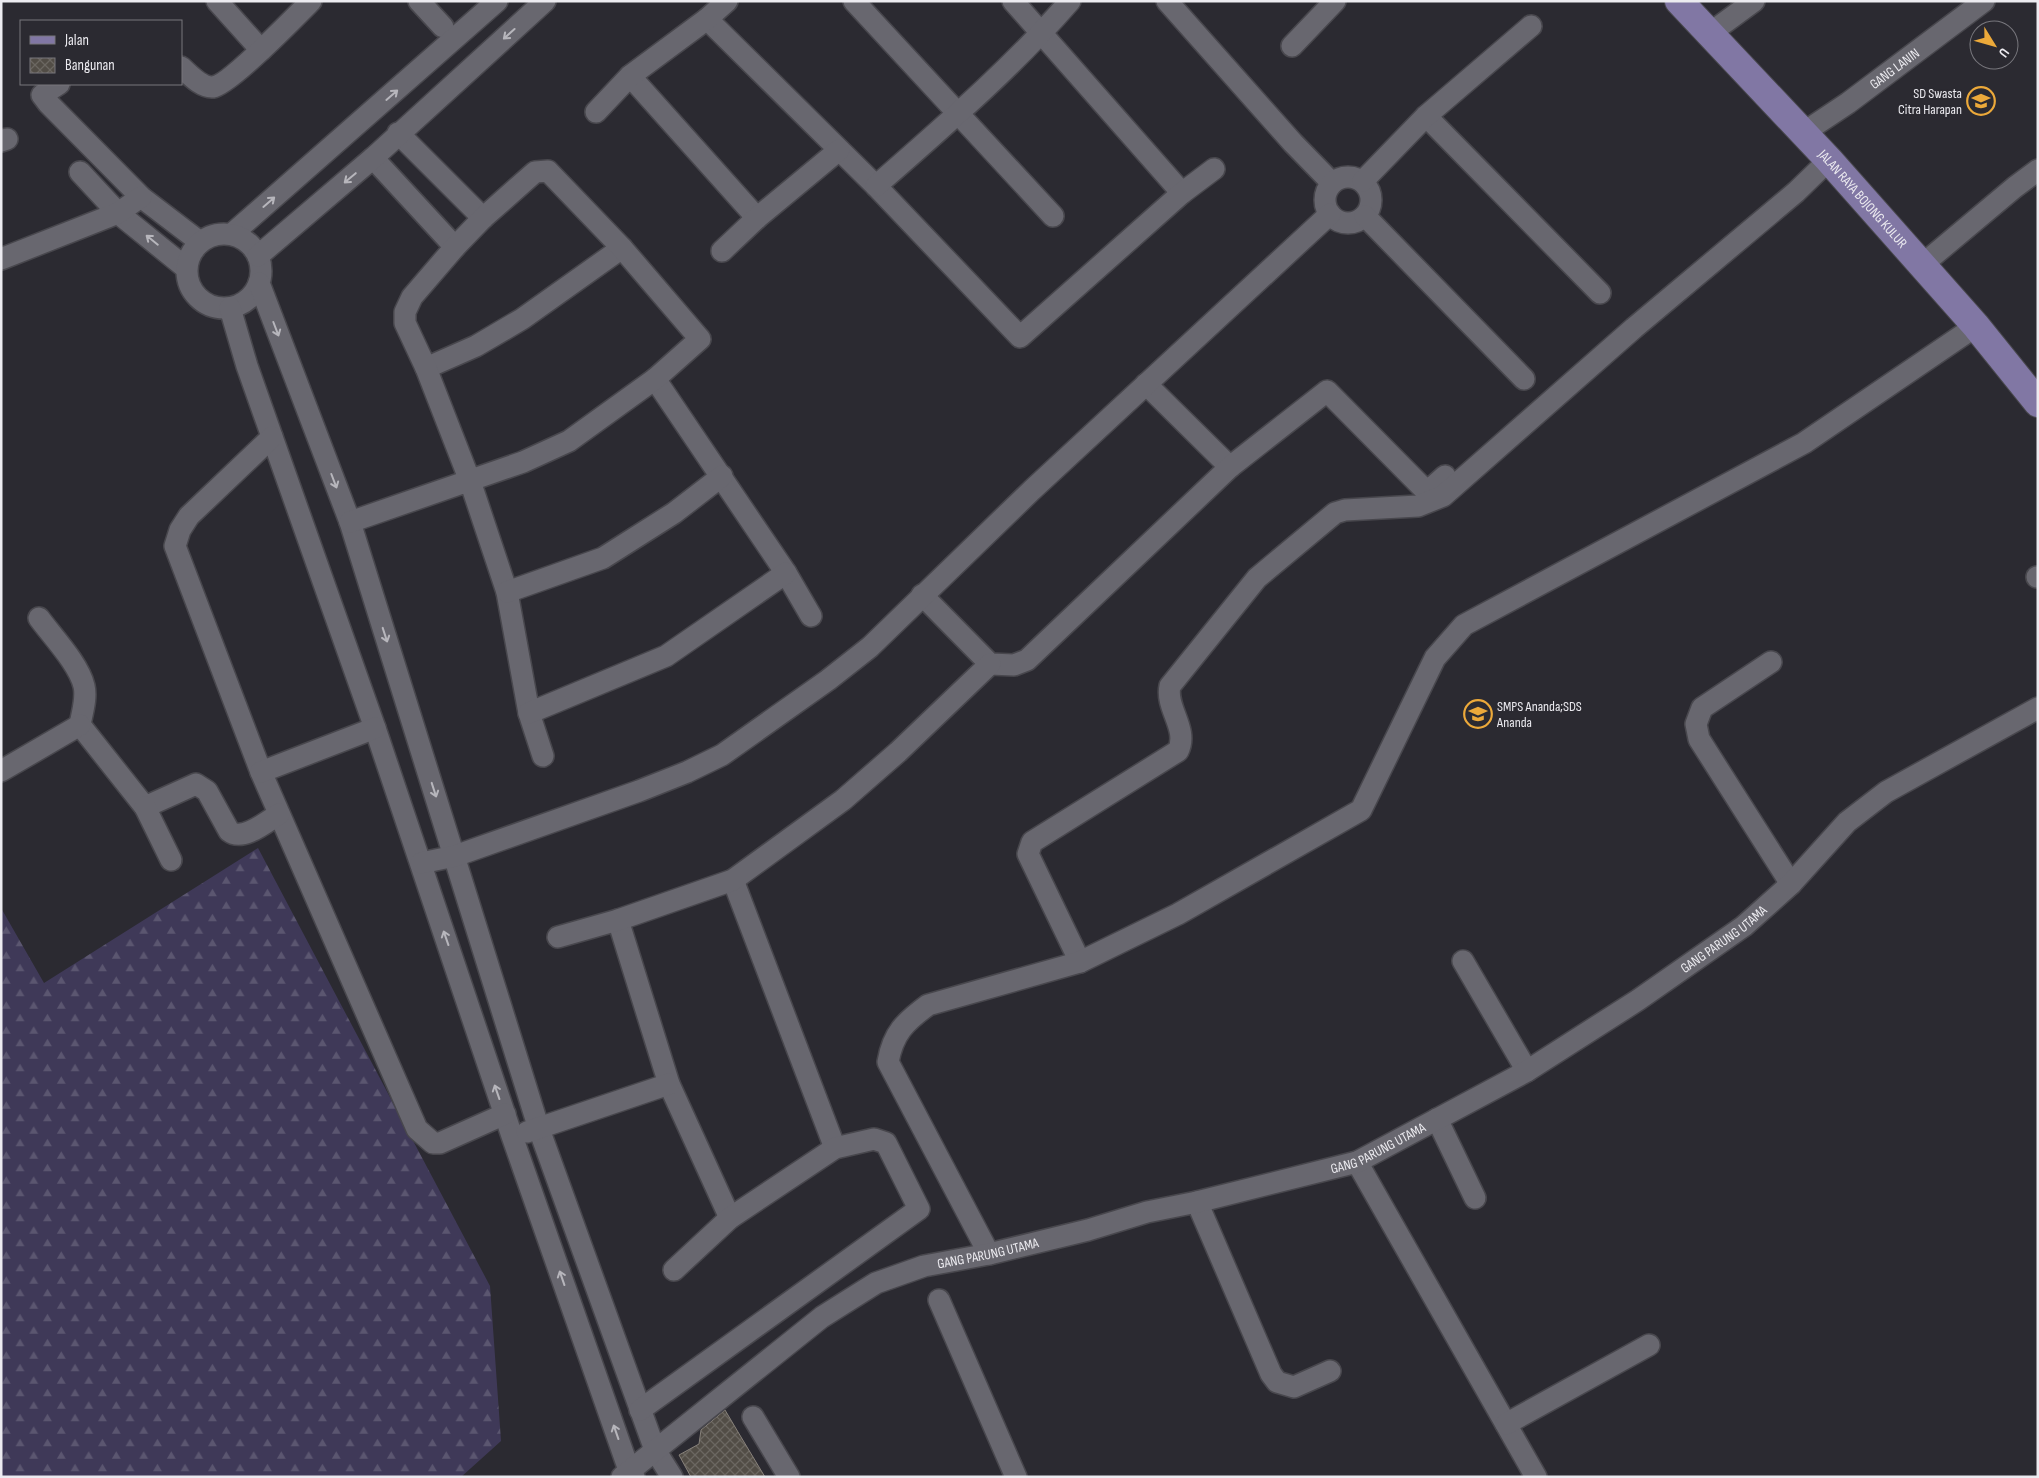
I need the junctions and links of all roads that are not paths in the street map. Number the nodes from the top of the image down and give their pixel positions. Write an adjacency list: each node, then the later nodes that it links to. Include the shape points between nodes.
1 (218, 1): 21 (street)
2 (311, 1): 21 (street)
3 (419, 1): 17 (street)
4 (497, 1): 47 (street, one-way to 4)
5 (545, 1): 28 (street, one-way to 28)
6 (727, 1): 15 (street)
7 (854, 1): 26 (street)
8 (1013, 1): 18 (street)
9 (1070, 1): 18 (street)
10 (1167, 1): 37 (street, via 1293,144)
11 (1335, 1): 20 (street)
12 (1679, 1): 19 (main road, JALAN RAYA BOJONG KULUR)
13 (1754, 1): 19 (street)
14 (1984, 1): 29 (street, GANG LANIN)
15 (707, 19): 23 (street); 30 (street)
16 (1531, 26): 27 (street)
17 (443, 27)
18 (1043, 33): 26 (street); 39 (street)
19 (1709, 34): 29 (main road, JALAN RAYA BOJONG KULUR)
20 (1292, 46)
21 (261, 50): 22 (street, via 221,84 212,87 203,85)
22 (182, 68)
23 (630, 76): 25 (street); 46 (street)
24 (57, 85): 40 (street, via 42,95 48,103)
25 (596, 112)
26 (958, 114): 38 (street); 43 (street)
27 (1426, 116): 36 (street); 57 (street)
28 (398, 133): 31 (street); 45 (street)
29 (1803, 133): 32 (main road, JALAN RAYA BOJONG KULUR)
30 (839, 150): 38 (street); 46 (street)
31 (373, 158): 49 (street); 52 (street, one-way to 52)
32 (1828, 160): 54 (main road, JALAN RAYA BOJONG KULUR); 94 (street, via 1796,192 1442,496 1418,506 1335,513 1257,578 1170,686 1169,696 1182,738 1178,750 1032,842 1029,848 1028,854)
33 (1214, 169): 39 (street)
34 (2038, 170): 54 (street)
35 (80, 172): 41 (street)
36 (1363, 181): 37 (street, via 1347,176); 44 (street, via 1372,198)
37 (1332, 183): 42 (street, via 1326,193 1325,204)
38 (876, 186): 39 (street, via 1020,337)
39 (1182, 193)
40 (141, 197): 41 (street); 48 (street)
41 (118, 213): 53 (street); 55 (street, one-way to 41)
42 (1330, 214): 44 (street, via 1347,223); 63 (street)
43 (1053, 216)
44 (1365, 216): 62 (street)
45 (483, 218): 49 (street); 50 (street, via 535,172 548,170)
46 (757, 218): 51 (street)
47 (232, 234): 48 (street, via 215,234); 52 (street, via 248,242)
48 (200, 242): 55 (street, via 190,254)
49 (455, 247): 60 (street, via 412,297 405,312 405,324)
50 (622, 248): 60 (street, via 522,319 476,346); 61 (street, via 700,339)
51 (722, 251)
52 (258, 256): 56 (street, via 261,269)
53 (1, 259)
54 (1922, 265): 59 (main road, JALAN RAYA BOJONG KULUR)
55 (186, 268): 58 (street, via 190,290 207,306)
56 (259, 284): 58 (street, via 248,300); 70 (street, one-way to 70)
57 (1600, 293)
58 (230, 308): 65 (street)
59 (1976, 326): 64 (main road, JALAN RAYA BOJONG KULUR); 94 (street, via 1804,443 1464,625 1435,658 1361,810 1178,914)
60 (426, 368): 69 (street)
61 (656, 379): 68 (street); 69 (street, via 569,441)
62 (1524, 380)
63 (1146, 384): 67 (street); 73 (street)
64 (2038, 403)
65 (272, 437): 81 (street); 84 (street, via 189,516 175,546)
66 (1484, 441): 67 (street, via 1427,492 1327,391)
67 (1230, 467): 77 (street, via 1027,660 1014,665)
68 (722, 476): 71 (street); 72 (street, via 674,513 602,558)
69 (470, 481): 70 (street); 72 (street)
70 (350, 522): 87 (street, one-way to 87)
71 (786, 573): 74 (street); 79 (street, via 666,656)
72 (507, 592): 79 (street)
73 (922, 595): 77 (street); 87 (street, via 870,647 722,755 639,791)
74 (812, 616)
75 (39, 618): 80 (street, via 76,669 84,686)
76 (1771, 662): 91 (street, via 1702,708 1696,724 1698,739)
77 (990, 664): 90 (street, via 898,752 842,800)
78 (2038, 708): 91 (street, GANG PARUNG UTAMA, via 1866,805)
79 (529, 713): 82 (street)
80 (80, 725): 83 (street); 85 (street)
81 (375, 728): 84 (street); 89 (street)
82 (544, 756)
83 (1, 771)
84 (260, 772): 86 (street)
85 (145, 807): 86 (street, via 196,784 207,791 233,834 243,835); 88 (street)
86 (279, 814): 98 (street, via 417,1129 433,1143 440,1143)
87 (456, 856): 89 (street); 100 (street)
88 (171, 860)
89 (420, 863): 98 (street, one-way to 89)
90 (733, 880): 92 (street); 102 (street)
91 (1791, 884): 96 (street, GANG PARUNG UTAMA, via 1744,926 1638,1000)
92 (618, 920): 93 (street); 97 (street)
93 (558, 937)
94 (1080, 962): 107 (street, via 928,1006 909,1019 891,1046 888,1062)
95 (1463, 962): 96 (street)
96 (1527, 1071): 99 (street, GANG PARUNG UTAMA)
97 (669, 1084): 100 (street); 106 (street)
98 (505, 1114): 101 (street)
99 (1437, 1119): 103 (street, GANG PARUNG UTAMA); 104 (street)
100 (539, 1129): 101 (street); 112 (street)
101 (512, 1136): 116 (street, one-way to 101)
102 (835, 1148): 106 (street); 112 (street, via 874,1139 886,1143 919,1209)
103 (1357, 1162): 105 (street, GANG PARUNG UTAMA); 114 (street)
104 (1475, 1198)
105 (1197, 1202): 107 (street, GANG PARUNG UTAMA); 111 (street, via 1277,1382 1294,1387)
106 (730, 1218): 108 (street)
107 (989, 1254): 115 (street, GANG PARUNG UTAMA, via 924,1266 876,1283 822,1317)
108 (674, 1270)
109 (938, 1300): 119 (street)
110 (1650, 1345): 114 (street)
111 (1330, 1371)
112 (640, 1410): 115 (street)
113 (753, 1417): 118 (street)
114 (1506, 1424): 120 (street)
115 (655, 1450): 116 (street, GANG PARUNG UTAMA); 117 (street)
116 (628, 1475)
117 (672, 1477)
118 (789, 1477)
119 (1016, 1477)
120 (1536, 1477)

